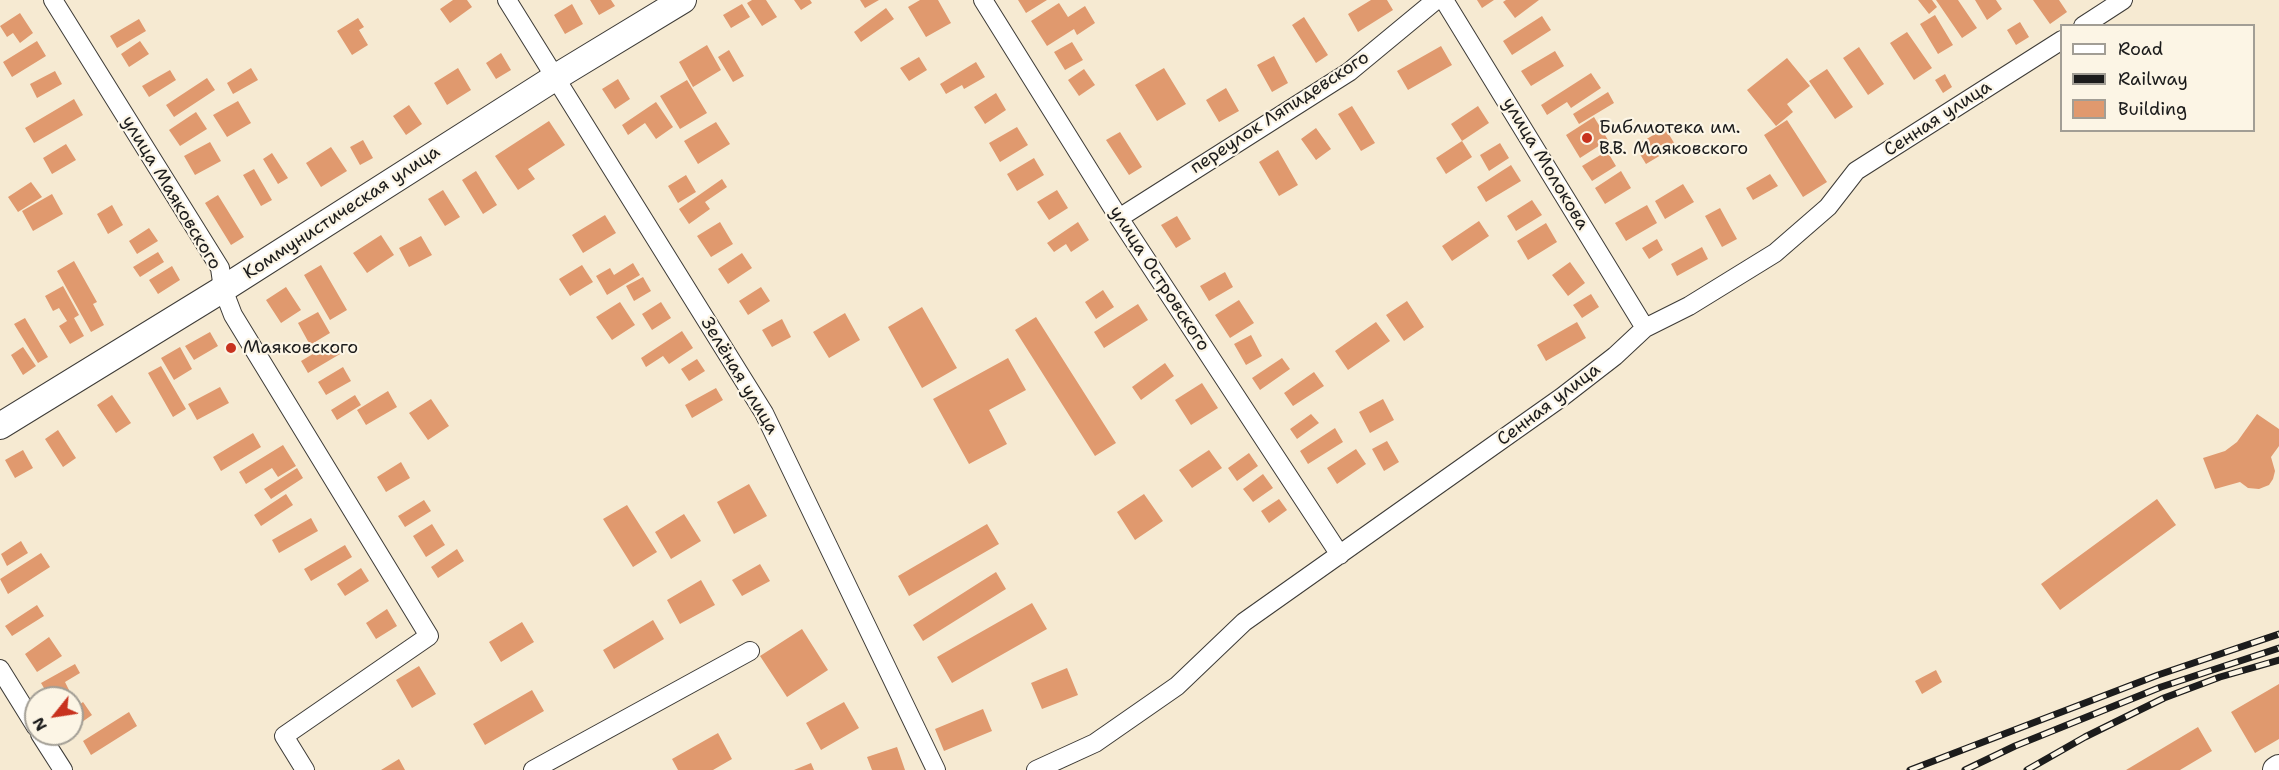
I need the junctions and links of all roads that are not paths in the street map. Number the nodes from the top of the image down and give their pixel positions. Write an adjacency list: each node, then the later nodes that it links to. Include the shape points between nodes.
1 (53, 0): 12 (street, улица Маяковского, via 220,268)
2 (507, 0): 10 (street, Зелёная улица)
3 (683, 0): 10 (street, Коммунистическая улица)
4 (983, 0): 11 (street, улица Островского)
5 (1436, 0): 11 (street, переулок Ляпидевского, via 1349,72)
6 (1444, 0): 13 (street, улица Молокова)
7 (2123, 0): 8 (street)
8 (2086, 24)
9 (2060, 41): 13 (street, Сенная улица, via 1856,171 1828,207 1775,253)
10 (556, 77): 12 (street, Коммунистическая улица); 23 (street, Зелёная улица, via 764,413)
11 (1119, 218): 15 (street, улица Островского)
12 (223, 289): 14 (street, Коммунистическая улица); 21 (street, улица Маяковского, via 233,315 429,636 284,736)
13 (1645, 328): 15 (street, Сенная улица, via 1562,397)
14 (0, 426)
15 (1340, 555): 24 (street, Сенная улица, via 1244,622 1177,686 1095,742)
16 (750, 651): 22 (street)
17 (0, 669): 18 (street)
18 (24, 708)
19 (48, 746): 20 (street)
20 (63, 770)
21 (305, 770)
22 (533, 770)
23 (936, 770)
24 (1036, 770)

